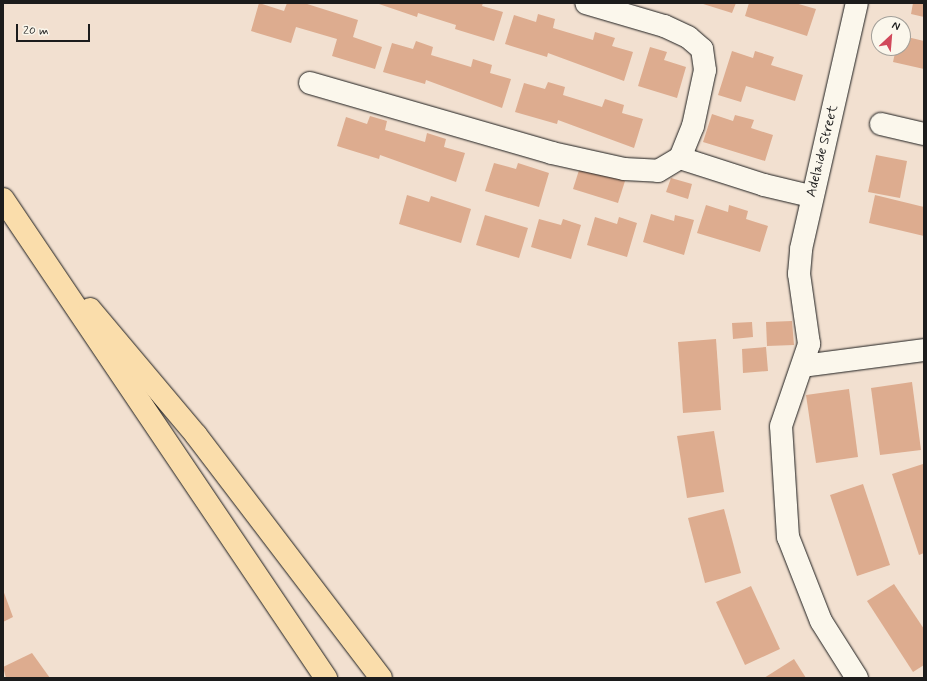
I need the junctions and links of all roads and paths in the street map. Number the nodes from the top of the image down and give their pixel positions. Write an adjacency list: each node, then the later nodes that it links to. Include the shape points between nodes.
1 (586, 3): 6 (street, via 664,26 688,37 702,49 705,70 700,97 693,126)
2 (858, 3): 7 (street, Adelaide Street)
3 (310, 83): 6 (street, via 552,153 624,169 658,172)
4 (881, 124): 5 (street)
5 (924, 134)
6 (680, 158): 7 (street)
7 (810, 196): 11 (street, Adelaide Street, via 800,267 809,344)
8 (3, 199): 9 (highway)
9 (38, 249): 12 (highway); 13 (highway, via 196,435)
10 (924, 350): 11 (street)
11 (803, 366): 14 (street, Adelaide Street, via 790,391 781,426 788,537 821,621)
12 (326, 678)
13 (381, 678)
14 (857, 678)

